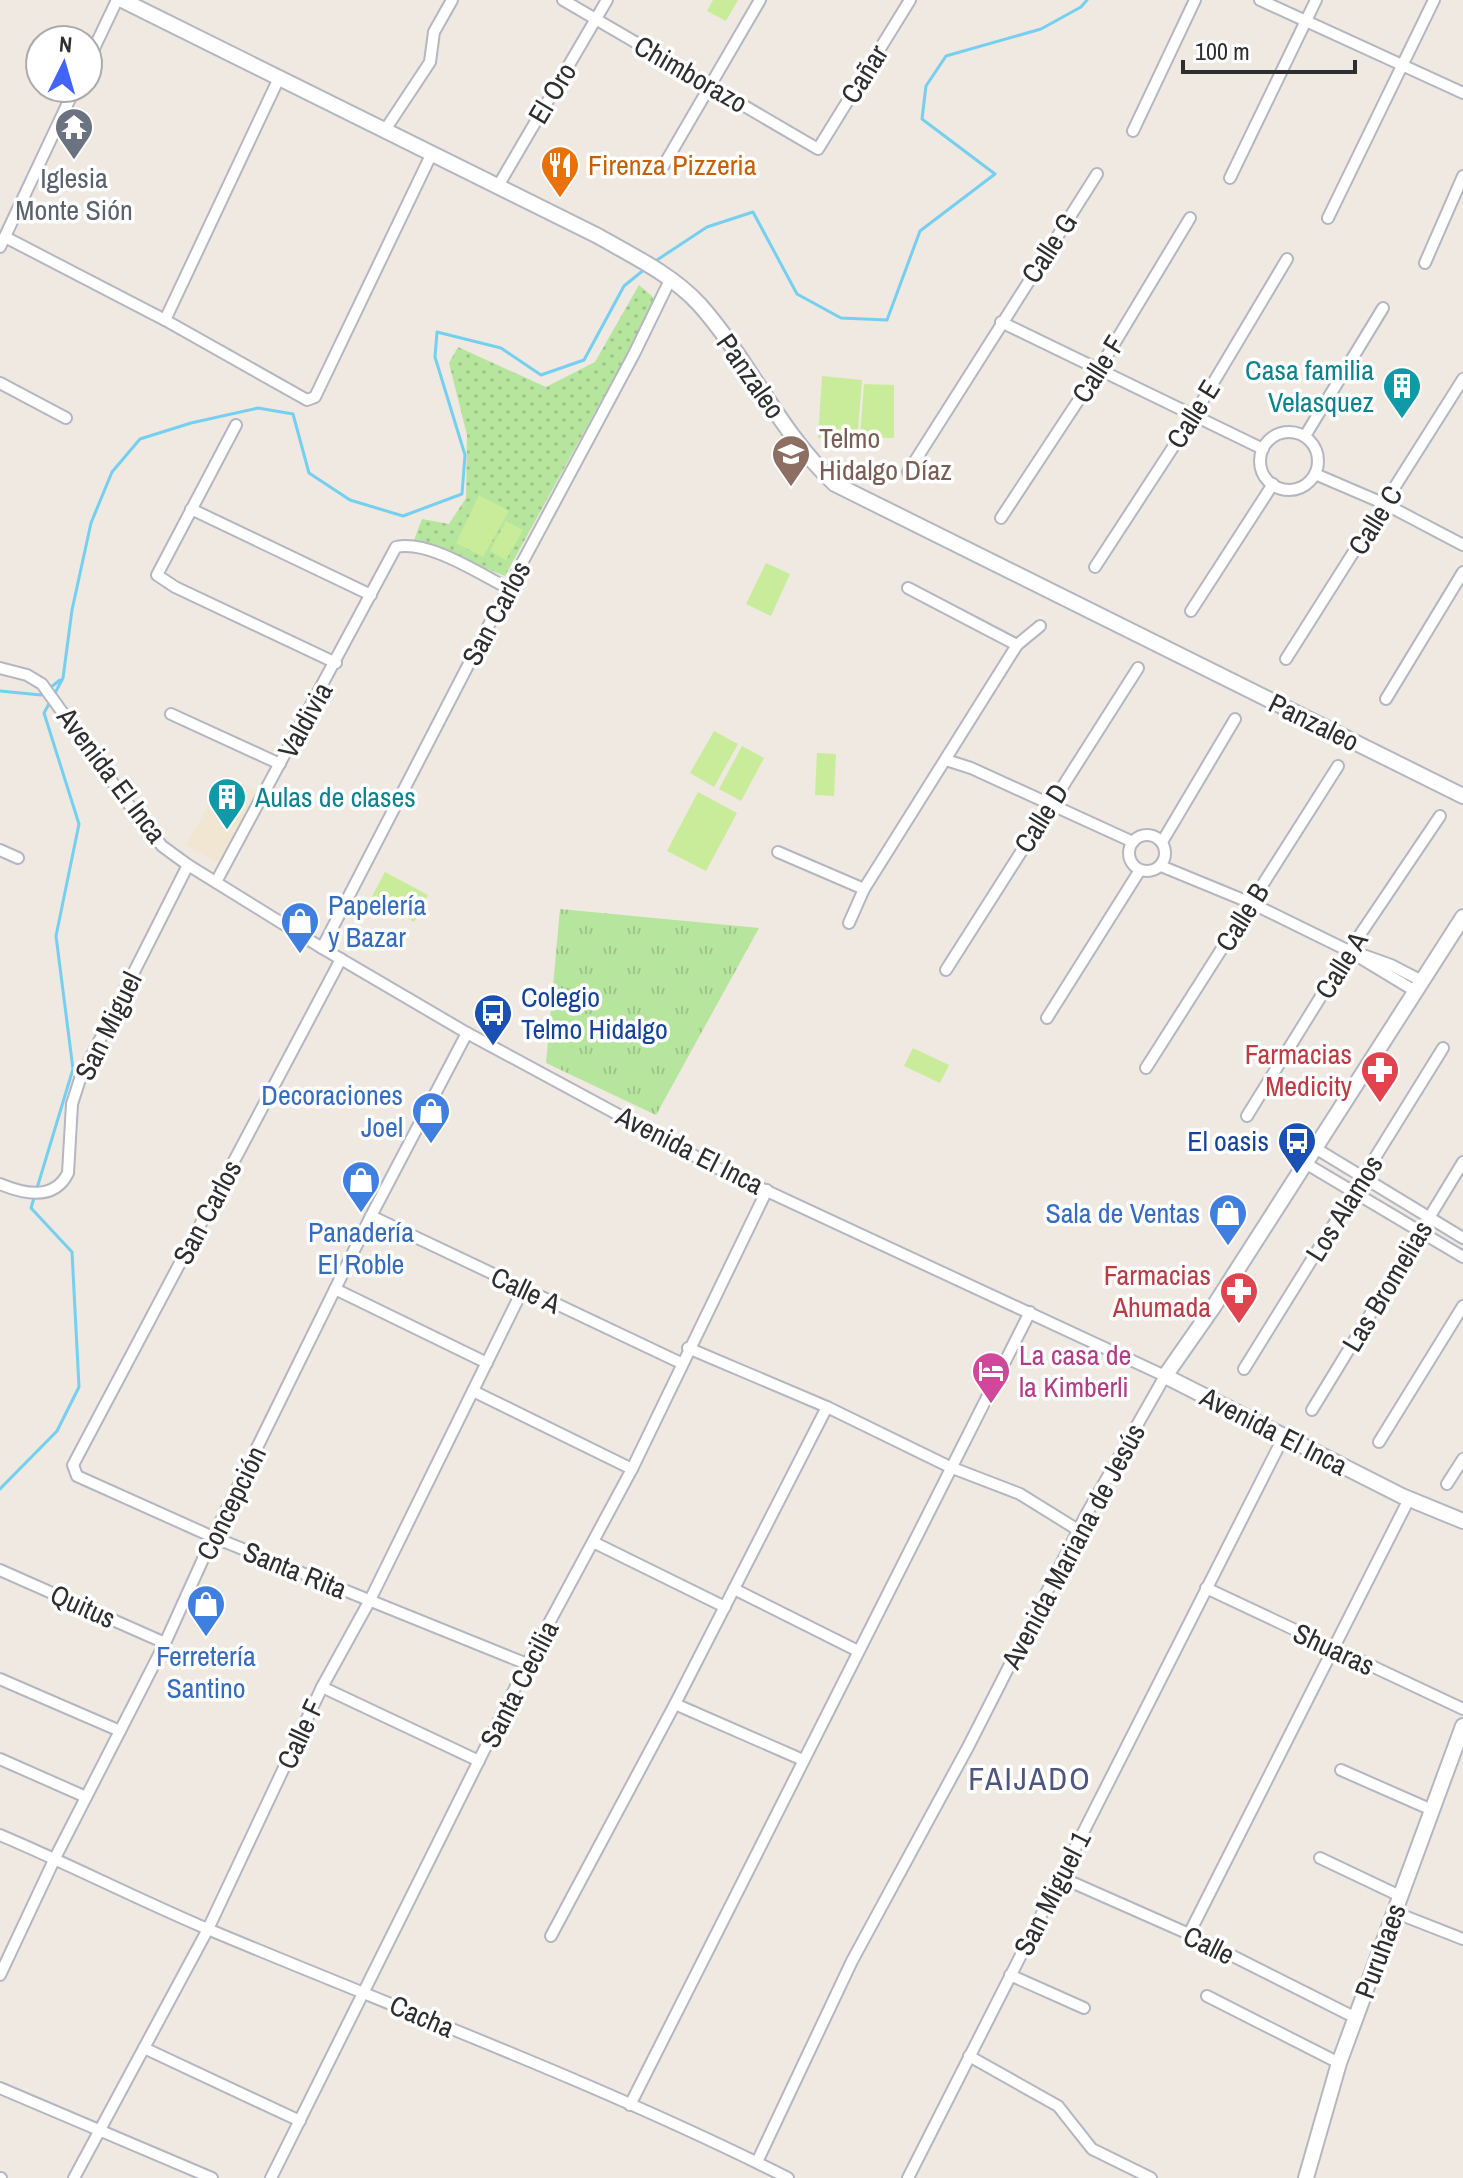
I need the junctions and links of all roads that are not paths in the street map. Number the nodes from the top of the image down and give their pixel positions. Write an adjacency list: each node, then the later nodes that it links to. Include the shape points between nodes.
1 (120, 0): 13 (street); 15 (street, Panzaleo)
2 (452, 0): 19 (street, via 434,32 430,62)
3 (563, 0): 11 (street, Chimborazo)
4 (607, 0): 11 (street, El Oro)
5 (760, 0): 16 (street)
6 (910, 0): 21 (street, Cañar)
7 (1195, 0): 20 (street)
8 (1260, 0): 12 (street)
9 (1316, 0): 12 (street)
10 (1434, 0): 14 (street)
11 (596, 19): 16 (street, Chimborazo); 27 (street, El Oro)
12 (1305, 22): 14 (street); 26 (street)
13 (104, 30)
14 (1400, 65): 17 (street); 29 (street)
15 (279, 78): 19 (street, Panzaleo); 35 (street)
16 (712, 85): 21 (street, Chimborazo); 23 (street)
17 (1463, 93)
18 (67, 104): 30 (street)
19 (385, 130): 22 (street, Panzaleo)
20 (1133, 131)
21 (818, 149)
22 (432, 153): 27 (street, Panzaleo); 35 (street, via 311,399)
23 (661, 170)
24 (1097, 174): 36 (street, Calle G)
25 (1463, 176): 32 (street)
26 (1230, 178)
27 (498, 186): 33 (street, Panzaleo)
28 (1190, 218): 37 (street, Calle F)
29 (1328, 218)
30 (2, 242): 35 (street)
31 (1287, 259): 40 (street, Calle E)
32 (1425, 263)
33 (667, 276): 55 (street, San Carlos, via 634,354); 70 (street, Panzaleo, via 698,303 815,465 835,484)
34 (1383, 308): 43 (street)
35 (165, 320)
36 (1001, 322): 37 (street); 45 (street, Calle G)
37 (1099, 369): 40 (street); 50 (street, Calle F)
38 (1463, 379): 48 (street, Calle C)
39 (0, 383): 41 (street)
40 (1194, 415): 44 (street); 52 (street, Calle E)
41 (66, 418)
42 (236, 425): 49 (street)
43 (1305, 436): 44 (street, via 1279,434); 46 (street, via 1316,449)
44 (1263, 449): 47 (street, via 1261,467)
45 (908, 472)
46 (1315, 474): 47 (street, via 1296,488); 48 (street)
47 (1273, 484): 57 (street)
48 (1385, 504): 51 (street); 60 (street, Calle C)
49 (191, 509): 56 (street); 61 (street, via 157,575)
50 (1001, 518)
51 (1463, 545)
52 (1095, 567)
53 (1463, 572): 64 (street)
54 (908, 588): 59 (street)
55 (510, 589): 56 (street, Valdivia, via 417,546 396,547); 86 (street, San Carlos)
56 (371, 595): 61 (street, Valdivia)
57 (1191, 611)
58 (1040, 626): 59 (street)
59 (1017, 645): 67 (street)
60 (1286, 659)
61 (336, 663): 68 (street, Valdivia)
62 (0, 668): 78 (street, Avenida El Inca, via 42,684 154,838)
63 (1138, 668): 71 (street, Calle D)
64 (1386, 699)
65 (171, 714): 68 (street)
66 (1235, 719): 74 (street)
67 (946, 760): 71 (street); 82 (street)
68 (280, 764): 81 (street, Valdivia)
69 (1338, 766): 83 (street, Calle B)
70 (1463, 796)
71 (1049, 806): 73 (street); 89 (street, Calle D)
72 (1440, 816): 87 (street, Calle A)
73 (1133, 842): 74 (street, via 1147,835); 80 (street, via 1129,858)
74 (1162, 842): 79 (street, via 1166,852)
75 (0, 850): 77 (street)
76 (778, 852): 82 (street)
77 (18, 858)
78 (188, 865): 81 (street, Avenida El Inca); 100 (street, San Miguel, via 80,1079 72,1104 68,1173 41,1194)
79 (1161, 866): 80 (street); 83 (street)
80 (1140, 870): 91 (street)
81 (216, 882): 86 (street, Avenida El Inca)
82 (864, 889): 85 (street)
83 (1251, 903): 87 (street); 94 (street, Calle B)
84 (1463, 917): 90 (street, Avenida Mariana de Jesús)
85 (849, 923)
86 (322, 948): 88 (street, Avenida El Inca)
87 (1349, 951): 90 (street, via 1391,965); 95 (street, Calle A)
88 (341, 959): 92 (street, Avenida El Inca); 123 (street, San Carlos)
89 (946, 970)
90 (1418, 986): 96 (street, Avenida Mariana de Jesús)
91 (1047, 1018)
92 (467, 1033): 101 (street, Avenida El Inca); 103 (street, Concepción)
93 (1443, 1048): 99 (street, Los Alamos)
94 (1146, 1068)
95 (1247, 1116)
96 (1315, 1148): 98 (street, Avenida Mariana de Jesús); 99 (street)
97 (1463, 1162): 104 (street, Las Bromelias)
98 (1305, 1163): 102 (street); 116 (street, Avenida Mariana de Jesús)
99 (1364, 1176): 102 (street, Los Alamos); 104 (street)
100 (2, 1185)
101 (767, 1190): 111 (street, Avenida El Inca); 112 (street, Santa Cecilia)
102 (1354, 1191): 105 (street); 115 (street, Los Alamos)
103 (371, 1216): 108 (street, Concepción); 109 (street, Calle A)
104 (1429, 1217): 105 (street, Las Bromelias); 106 (street)
105 (1421, 1232): 107 (street); 119 (street, Las Bromelias)
106 (1463, 1238)
107 (1463, 1257)
108 (335, 1289): 113 (street); 130 (street, Concepción)
109 (523, 1289): 113 (street, Calle F); 114 (street, Calle A)
110 (1463, 1306): 121 (street)
111 (1030, 1312): 116 (street, Avenida El Inca); 124 (street)
112 (688, 1348): 114 (street, Santa Cecilia); 118 (street)
113 (487, 1363): 117 (street, Calle F)
114 (681, 1363): 125 (street, Santa Cecilia)
115 (1244, 1369)
116 (1165, 1376): 120 (street, Avenida El Inca); 129 (street, Avenida Mariana de Jesús)
117 (473, 1391): 125 (street); 135 (street, Calle F)
118 (827, 1407): 124 (street); 134 (street)
119 (1312, 1410)
120 (1284, 1436): 127 (street, Avenida El Inca); 133 (street, San Miguel 1)
121 (1379, 1442)
122 (1463, 1459): 126 (street)
123 (73, 1465): 130 (street, Santa Rita, via 77,1476)
124 (950, 1467): 129 (street, via 1020,1494); 139 (street)
125 (632, 1469): 131 (street, Santa Cecilia)
126 (1447, 1484)
127 (1409, 1499): 128 (street, Avenida El Inca); 138 (street)
128 (1463, 1521)
129 (1078, 1530): 176 (street, Avenida Mariana de Jesús, via 852,1961)
130 (213, 1537): 135 (street, Santa Rita); 137 (street, Concepción)
131 (593, 1542): 136 (street); 140 (street, Santa Cecilia)
132 (0, 1570): 137 (street, Quitus)
133 (1206, 1588): 138 (street, Shuaras); 156 (street, San Miguel 1)
134 (734, 1589): 136 (street); 139 (street)
135 (370, 1600): 140 (street, Santa Rita); 142 (street, Calle F)
136 (725, 1607): 143 (street)
137 (165, 1643): 146 (street, Concepción)
138 (1334, 1649): 144 (street, Shuaras); 160 (street)
139 (858, 1651): 148 (street)
140 (527, 1664): 149 (street, Santa Cecilia)
141 (0, 1679): 146 (street)
142 (322, 1687): 149 (street); 159 (street, Calle F)
143 (675, 1704): 148 (street); 161 (street)
144 (1463, 1709)
145 (1463, 1726): 152 (street, Puruhaes)
146 (120, 1731): 151 (street, Concepción)
147 (0, 1759): 151 (street)
148 (803, 1760): 173 (street)
149 (479, 1761): 165 (street, Santa Cecilia)
150 (1341, 1770): 152 (street)
151 (86, 1797): 154 (street, Concepción)
152 (1432, 1810): 157 (street, Puruhaes)
153 (0, 1835): 154 (street, Cacha)
154 (55, 1858): 159 (street, Cacha); 163 (street, Concepción)
155 (1320, 1858): 157 (street)
156 (1060, 1877): 160 (street, Calle); 164 (street, San Miguel 1)
157 (1400, 1896): 158 (street, Puruhaes)
158 (1394, 1912): 162 (street); 168 (street, Puruhaes)
159 (208, 1929): 165 (street, Cacha); 169 (street, Calle F)
160 (1189, 1934): 168 (street, Calle)
161 (551, 1936)
162 (1463, 1939)
163 (2, 1968)
164 (1010, 1975): 167 (street); 170 (street, San Miguel 1)
165 (366, 1992): 173 (street, Cacha); 174 (street, Santa Cecilia)
166 (1207, 1996): 171 (street)
167 (1084, 2008)
168 (1356, 2018): 171 (street, Puruhaes)
169 (144, 2048): 174 (street); 175 (street, Calle F)
170 (969, 2056): 182 (street, San Miguel 1); 183 (street, via 1058,2106 1092,2149)
171 (1339, 2063): 184 (street, Puruhaes)
172 (0, 2088): 175 (street)
173 (630, 2105): 176 (street, Cacha)
174 (300, 2121): 180 (street, Santa Cecilia)
175 (100, 2130): 178 (street, Calle F); 179 (street)
176 (757, 2162): 177 (street, Cacha)
177 (765, 2173): 181 (street, Cacha)
178 (74, 2178)
179 (212, 2178)
180 (271, 2178)
181 (788, 2178)
182 (908, 2178)
183 (1151, 2178)
184 (1306, 2178)

